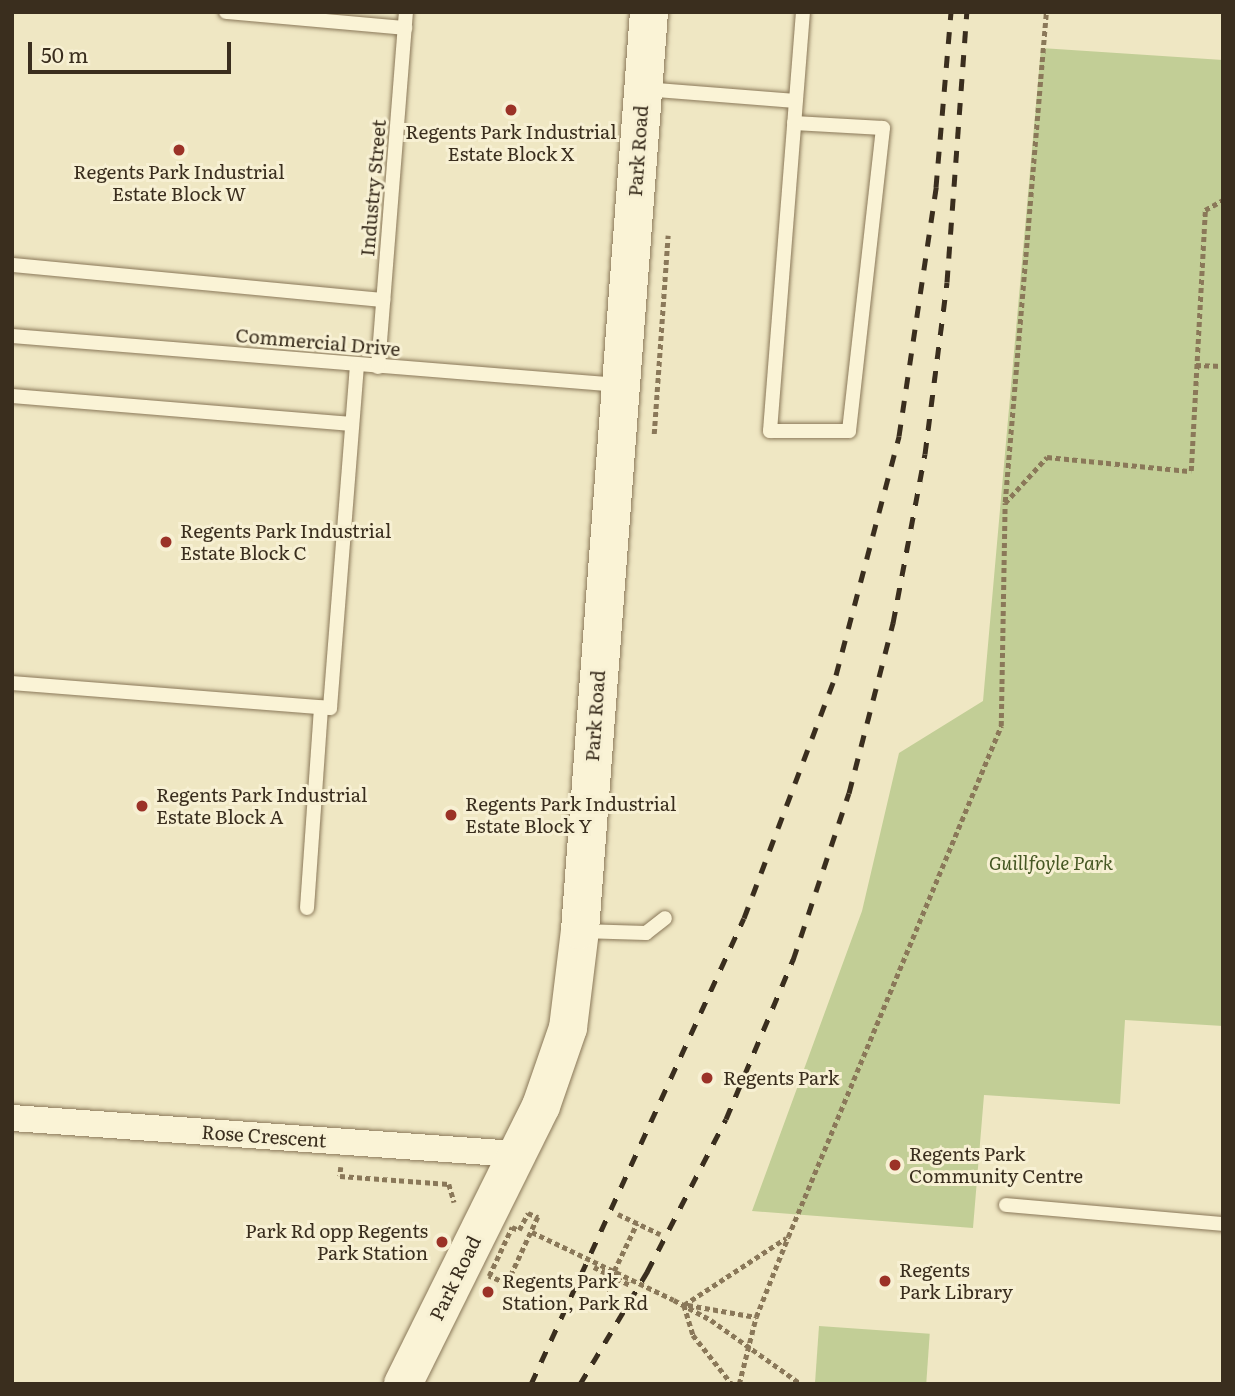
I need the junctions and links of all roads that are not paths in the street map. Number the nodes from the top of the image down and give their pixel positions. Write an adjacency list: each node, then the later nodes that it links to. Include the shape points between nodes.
1 (226, 12): 5 (lane)
2 (406, 12): 5 (lane, Industry Street)
3 (649, 12): 6 (main road, Park Road)
4 (803, 12): 7 (lane)
5 (405, 28): 10 (lane, Industry Street)
6 (643, 89): 7 (lane); 14 (main road, Park Road)
7 (796, 101): 8 (lane)
8 (794, 122): 8 (lane, via 770,431 849,431 883,128)
9 (12, 265): 10 (lane)
10 (383, 300): 13 (lane, Industry Street)
11 (12, 336): 12 (lane, Commercial Drive)
12 (357, 365): 13 (lane, Commercial Drive); 16 (lane)
13 (378, 367): 14 (lane, Commercial Drive)
14 (620, 386): 21 (main road, Park Road)
15 (12, 396): 16 (lane)
16 (352, 424): 18 (lane, via 330,708)
17 (12, 683): 18 (lane)
18 (321, 707): 19 (lane)
19 (307, 908)
20 (665, 918): 21 (lane, via 646,933)
21 (580, 930): 23 (main road, Park Road, via 568,1028 556,1069)
22 (12, 1118): 23 (street, Rose Crescent)
23 (516, 1154): 26 (main road, Park Road)
24 (1006, 1205): 25 (lane)
25 (1223, 1224)
26 (404, 1384)

